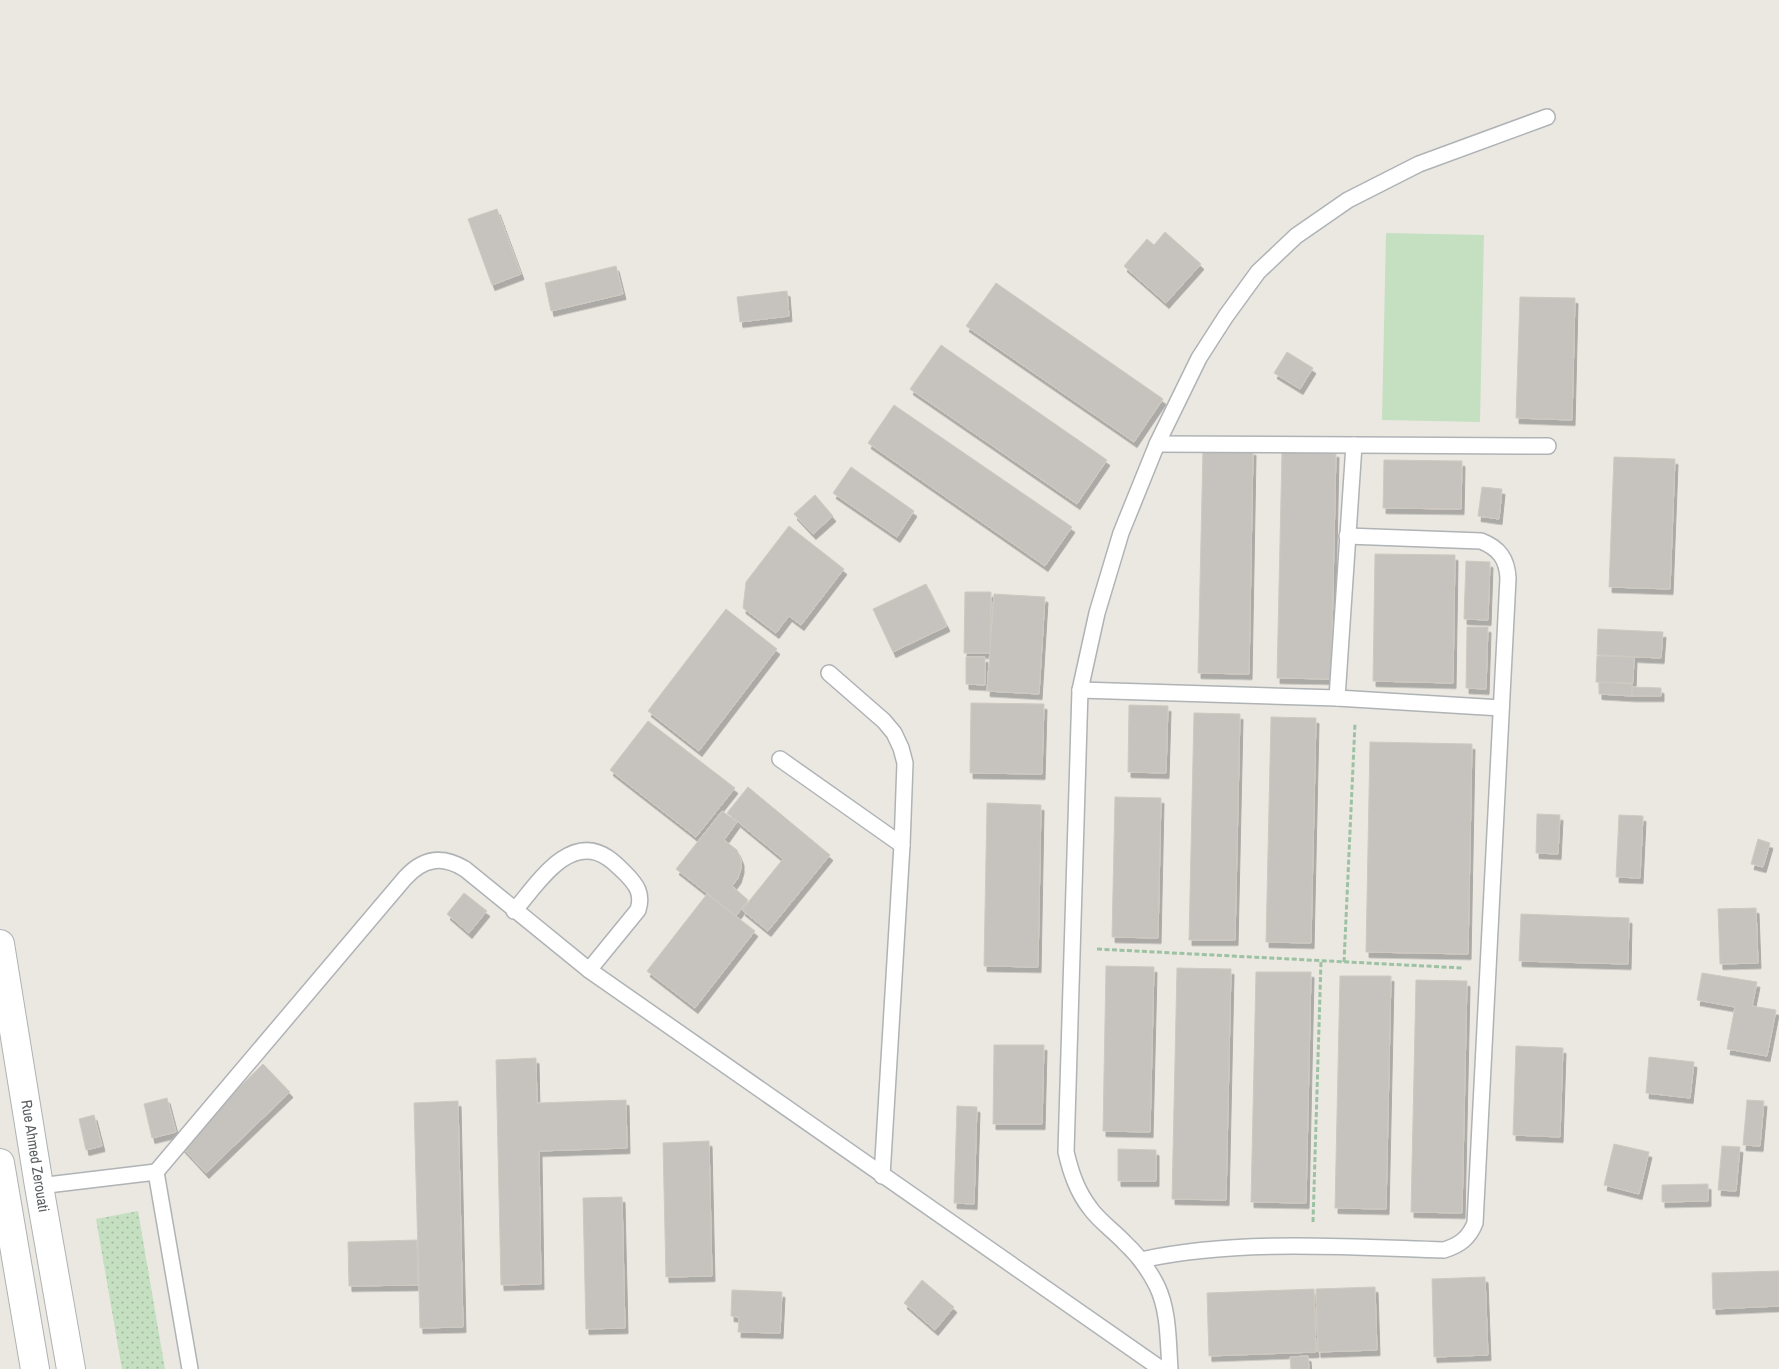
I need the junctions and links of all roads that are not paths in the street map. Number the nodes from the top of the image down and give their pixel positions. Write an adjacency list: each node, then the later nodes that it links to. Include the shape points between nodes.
1 (1547, 116): 2 (lane, via 1418,164 1348,200 1296,236 1258,272 1226,316 1199,358)
2 (1157, 444): 3 (lane); 7 (lane, via 1119,542 1097,614)
3 (1354, 445): 4 (lane); 5 (lane)
4 (1548, 446)
5 (1347, 536): 8 (lane); 9 (lane, via 1480,541 1498,550 1504,559 1508,578)
6 (829, 673): 11 (lane, via 884,721 901,748 905,763)
7 (1080, 690): 8 (lane); 19 (lane, via 1066,1152 1073,1179 1091,1210)
8 (1337, 698): 9 (lane)
9 (1501, 708): 19 (lane, via 1476,1213 1471,1233 1455,1247 1444,1250 1313,1247 1206,1250)
10 (780, 759): 11 (lane)
11 (902, 846): 17 (lane)
12 (514, 911): 14 (lane); 14 (lane, via 562,858 584,851 607,857 635,883 640,901 638,910); 16 (lane, via 455,864 433,861 413,870)
13 (0, 944): 18 (main road, Rue Ahmed Zerouati)
14 (589, 970): 17 (lane)
15 (0, 1164): 20 (main road)
16 (156, 1172): 18 (lane); 22 (lane)
17 (882, 1176): 23 (lane)
18 (39, 1186): 21 (main road, Rue Ahmed Zerouati)
19 (1141, 1260): 24 (lane, via 1157,1287 1166,1315)
20 (35, 1369)
21 (72, 1369)
22 (190, 1369)
23 (1161, 1369)
24 (1170, 1369)

